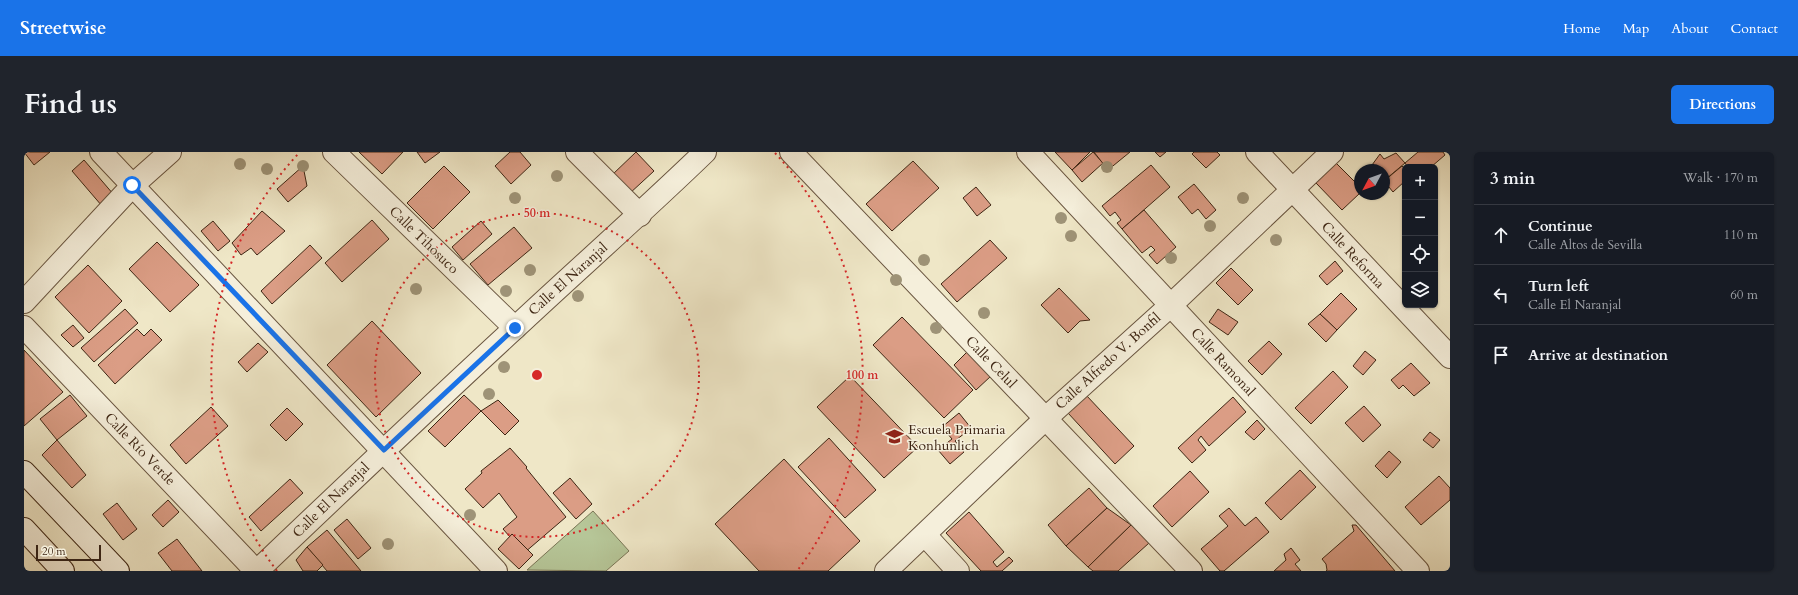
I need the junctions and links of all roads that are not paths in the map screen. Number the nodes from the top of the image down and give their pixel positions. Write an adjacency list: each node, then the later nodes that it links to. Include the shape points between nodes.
1 (101, 152): 10 (street)
2 (170, 152): 10 (street)
3 (334, 152): 16 (street, Calle Tihosuco)
4 (577, 152): 12 (street)
5 (705, 152): 12 (street, Calle El Naranjal)
6 (791, 152): 18 (street, Calle Celul)
7 (1028, 152): 14 (street, Calle Ramonal)
8 (1257, 152): 11 (street, Calle Reforma)
9 (1332, 152): 11 (street, Calle Alfredo V. Bonfil)
10 (132, 185): 13 (street); 19 (street)
11 (1292, 190): 14 (street, Calle Alfredo V. Bonfil); 17 (street, Calle Reforma)
12 (640, 215): 16 (street, Calle El Naranjal)
13 (24, 302)
14 (1170, 306): 18 (street, Calle Alfredo V. Bonfil); 30 (street, Calle Ramonal)
15 (24, 326): 25 (street, Calle Río Verde)
16 (515, 328): 19 (street, Calle El Naranjal)
17 (1450, 357)
18 (1045, 418): 22 (street, Calle Alfredo V. Bonfil); 29 (street, Calle Celul)
19 (384, 450): 25 (street, Calle El Naranjal); 26 (street)
20 (24, 472): 24 (street)
21 (24, 529): 23 (street)
22 (925, 535): 27 (street, Calle Alfredo V. Bonfil); 28 (street)
23 (63, 571)
24 (118, 571)
25 (257, 571)
26 (496, 571)
27 (886, 571)
28 (958, 571)
29 (1191, 571)
30 (1418, 571)

